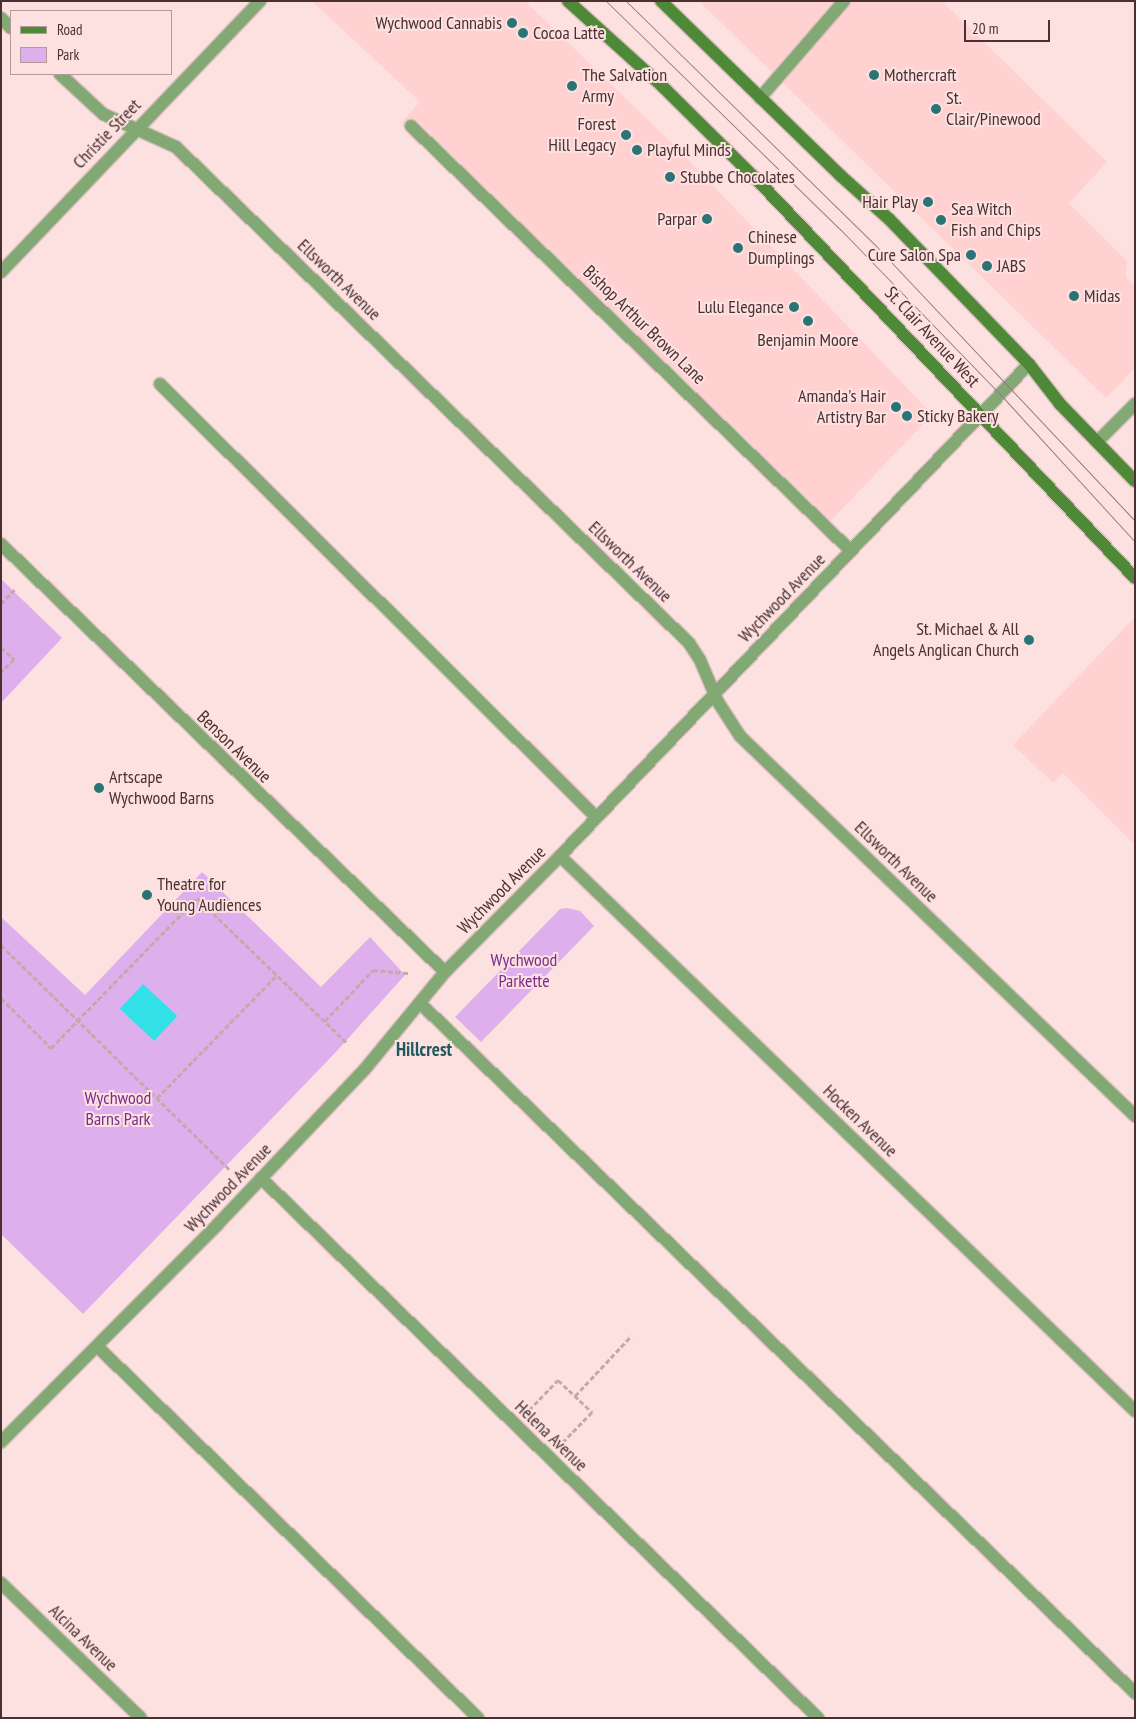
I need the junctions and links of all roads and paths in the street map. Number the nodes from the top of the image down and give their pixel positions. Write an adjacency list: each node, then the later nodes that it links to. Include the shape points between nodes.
1 (260, 1): 10 (street, Christie Street)
2 (568, 1): 15 (main road, St. Clair Avenue West, via 662,86 761,184)
3 (661, 1): 8 (main road)
4 (844, 1): 8 (street)
5 (1, 18): 6 (street)
6 (10, 27)
7 (61, 75): 10 (street, Ellsworth Avenue, via 103,114)
8 (760, 98): 12 (main road, via 889,219)
9 (411, 126): 19 (street, Bishop Arthur Brown Lane)
10 (136, 128): 11 (street, Christie Street); 25 (street, Ellsworth Avenue, via 176,147 689,643 700,660)
11 (1, 272)
12 (1029, 364): 15 (street, Wychwood Avenue); 16 (main road, via 1060,404)
13 (160, 384): 26 (street)
14 (1135, 404): 16 (street)
15 (979, 414): 19 (street, Wychwood Avenue); 20 (main road, St. Clair Avenue West)
16 (1097, 442): 17 (main road)
17 (1135, 481)
18 (1, 544): 29 (street, Benson Avenue)
19 (851, 551): 25 (street, Wychwood Avenue)
20 (1135, 578)
21 (16, 588): 22 (path)
22 (1, 604)
23 (1, 647): 24 (path, via 14,659)
24 (1, 672)
25 (714, 695): 26 (street, Wychwood Avenue); 38 (street, Ellsworth Avenue, via 740,736)
26 (596, 817): 27 (street, Wychwood Avenue)
27 (560, 856): 29 (street, Wychwood Avenue); 45 (street, Hocken Avenue)
28 (2, 948): 35 (path)
29 (445, 972): 33 (street, Wychwood Avenue)
30 (410, 973): 34 (path, via 373,970)
31 (278, 975): 34 (path); 35 (path, via 197,898); 37 (path)
32 (1, 998): 35 (path, via 51,1048)
33 (420, 1003): 40 (street, Wychwood Avenue, via 365,1069); 49 (street)
34 (324, 1020): 36 (path)
35 (78, 1021): 37 (path)
36 (348, 1044)
37 (157, 1098): 39 (path)
38 (1135, 1116)
39 (229, 1168)
40 (261, 1178): 42 (street, Wychwood Avenue); 52 (street, Helena Avenue)
41 (632, 1335): 43 (path)
42 (98, 1347): 46 (street, Wychwood Avenue, via 55,1385); 51 (street)
43 (575, 1396): 44 (path, via 558,1380); 47 (path, via 592,1412)
44 (529, 1411)
45 (1135, 1411)
46 (1, 1442)
47 (562, 1443)
48 (1, 1583): 50 (street, Alcina Avenue)
49 (1135, 1693)
50 (141, 1718)
51 (478, 1718)
52 (818, 1718)

